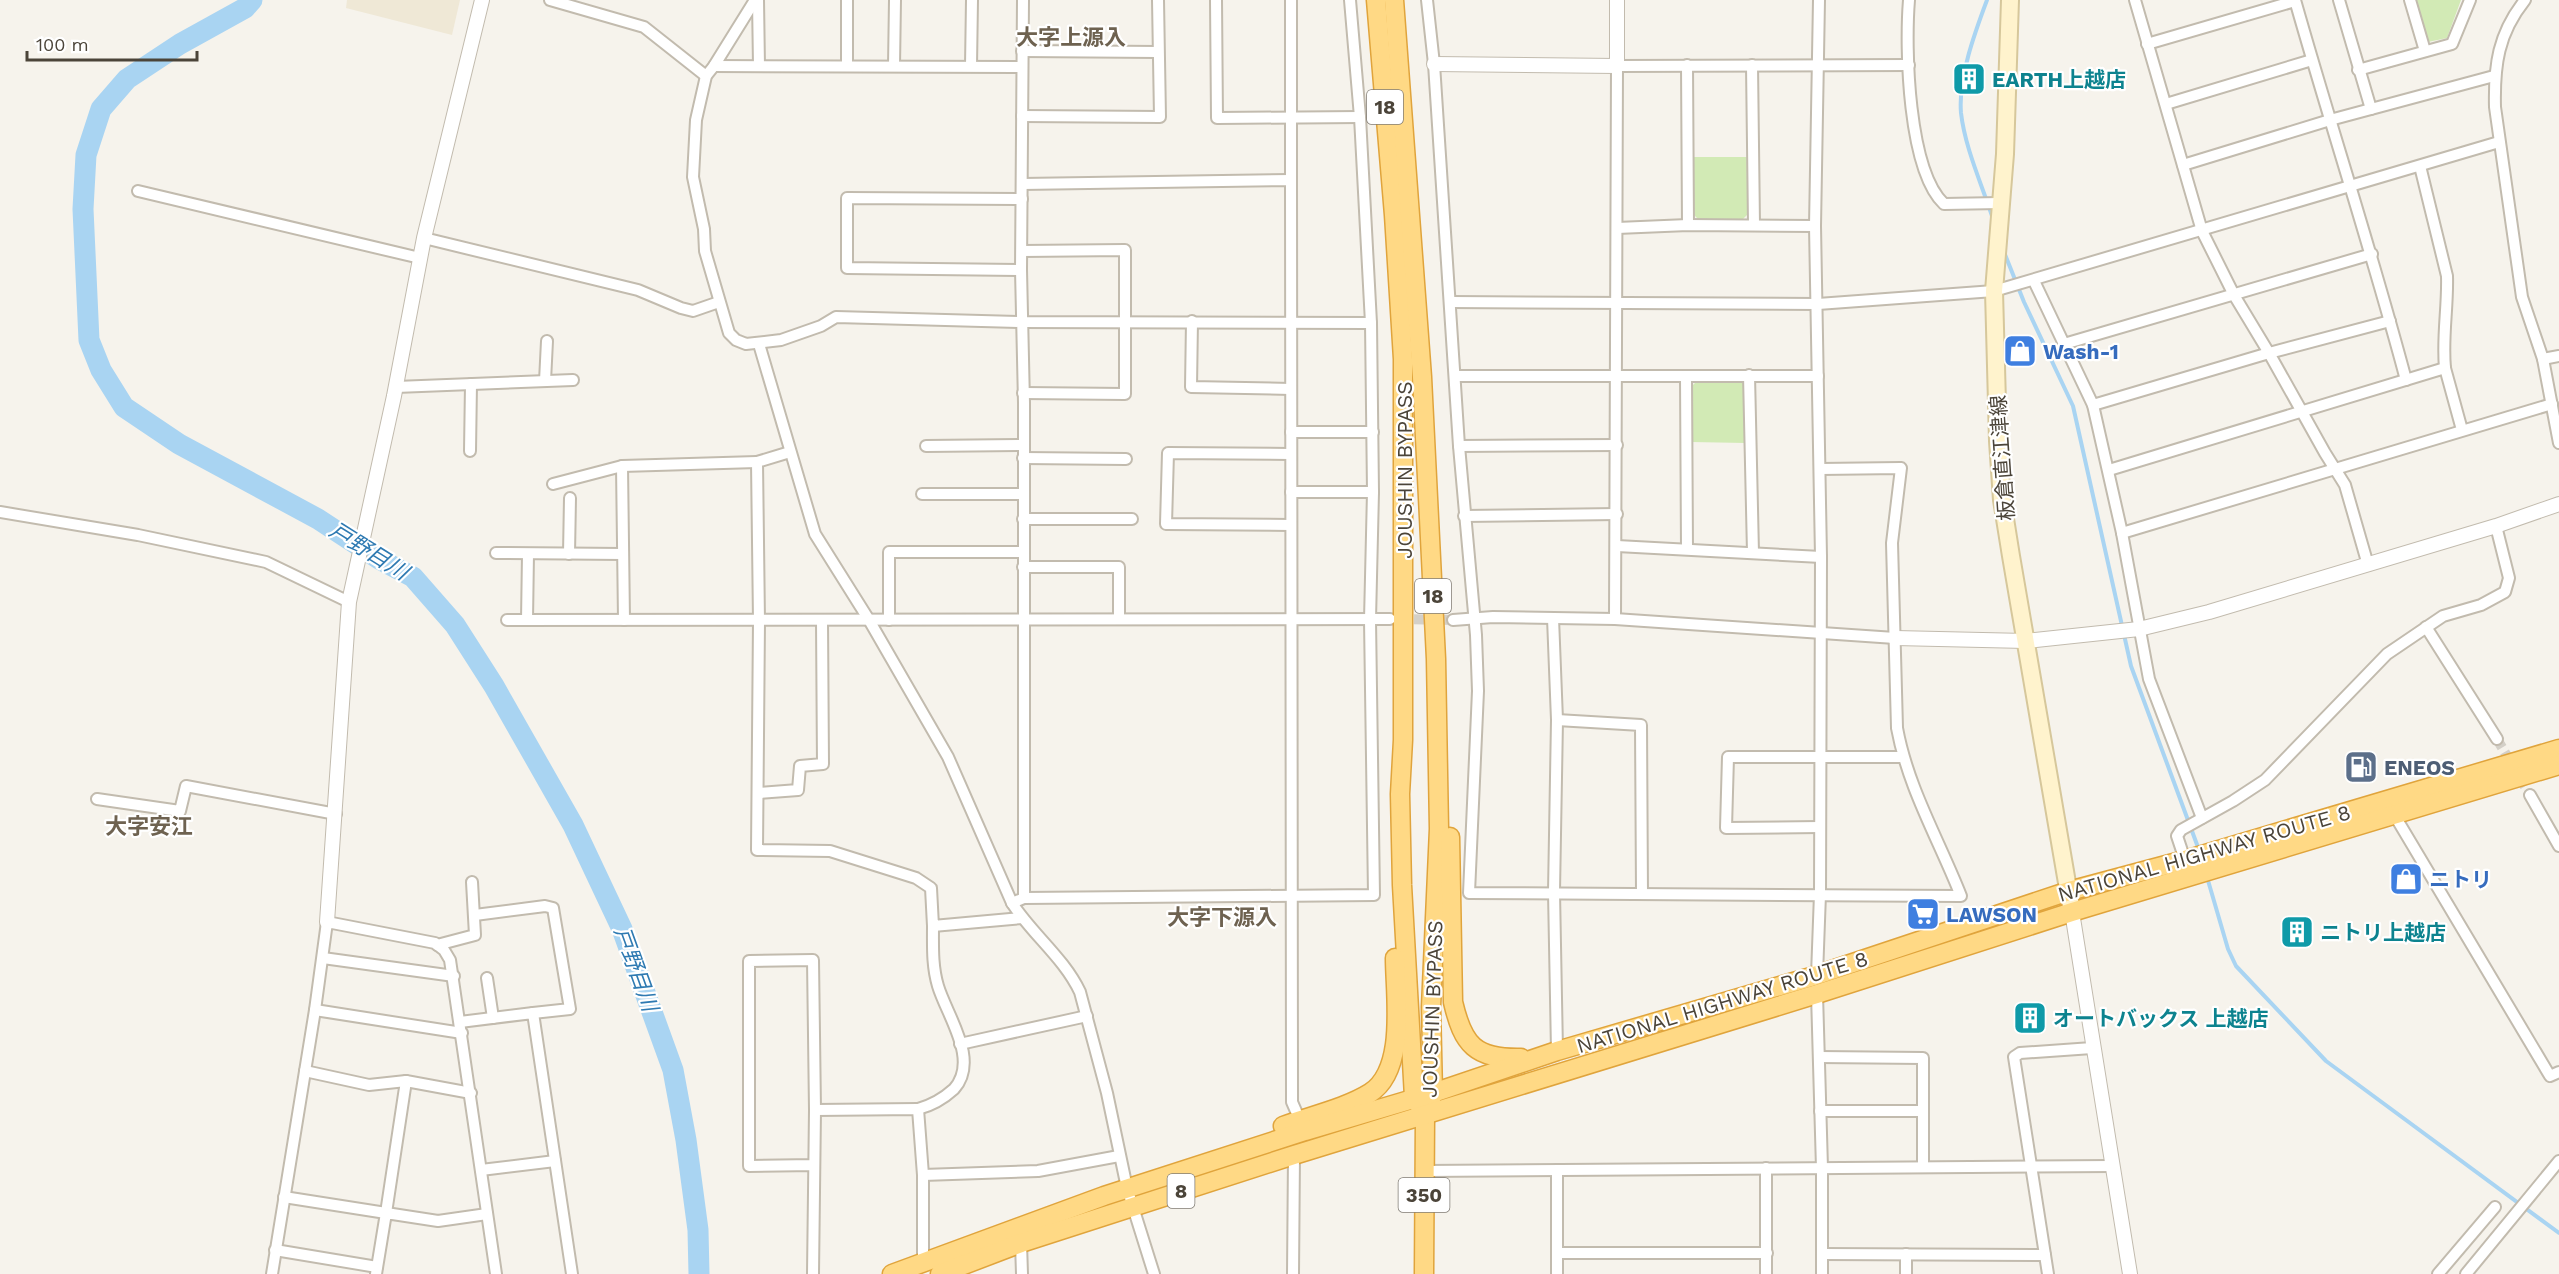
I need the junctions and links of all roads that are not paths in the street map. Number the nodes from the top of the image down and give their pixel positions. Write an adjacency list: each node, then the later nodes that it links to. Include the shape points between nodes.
1 (482, 0): 65 (street)
2 (550, 0): 43 (street, via 644,27)
3 (757, 0): 35 (street); 36 (street)
4 (847, 0): 37 (street)
5 (895, 0): 38 (street)
6 (972, 0): 39 (street)
7 (1023, 0): 26 (street)
8 (1158, 0): 28 (street)
9 (1216, 0): 48 (street, via 1216,118)
10 (1291, 0): 48 (street)
11 (1350, 0): 49 (street)
12 (1376, 0): 179 (highway, JOUSHIN BYPASS / 18, via 1403,359 1404,658)
13 (1394, 0): 171 (highway, JOUSHIN BYPASS / 18, via 1422,376)
14 (1426, 0): 30 (street)
15 (1617, 0): 40 (street)
16 (1819, 0): 33 (street)
17 (1909, 0): 34 (street)
18 (2010, 0): 59 (main road, 板倉直江津線)
19 (2134, 0): 25 (street)
20 (2295, 0): 25 (street); 29 (street)
21 (2339, 0): 42 (street)
22 (2410, 0): 27 (street)
23 (2470, 0): 27 (street, via 2452,44)
24 (2518, 2): 44 (street, via 2502,35)
25 (2147, 44): 45 (street)
26 (1022, 51): 28 (street); 41 (street)
27 (2425, 51): 42 (street)
28 (1158, 52): 47 (street, via 1160,117)
29 (2312, 60): 45 (street); 50 (street)
30 (1434, 64): 40 (street); 74 (street)
31 (1687, 65): 32 (street); 40 (street); 60 (street)
32 (1752, 65): 33 (street); 61 (street)
33 (1819, 65): 34 (street); 62 (street)
34 (1909, 65): 59 (street, via 1916,138 1925,173 1937,197 1944,204)
35 (714, 66): 36 (street); 43 (street)
36 (759, 66): 37 (street)
37 (847, 66): 38 (street)
38 (894, 66): 39 (street)
39 (971, 66): 41 (street)
40 (1617, 66): 63 (street)
41 (1022, 67): 47 (street)
42 (2358, 70): 46 (street)
43 (706, 76): 73 (street, via 696,120 693,177 705,251)
44 (2494, 76): 46 (street); 51 (street)
45 (2166, 104): 52 (street)
46 (2371, 109): 50 (street)
47 (1022, 116): 55 (street)
48 (1291, 117): 49 (street); 54 (street)
49 (1360, 117): 82 (street)
50 (2330, 120): 52 (street); 56 (street)
51 (2499, 142): 53 (street); 88 (street, via 2522,297)
52 (2183, 165): 64 (street)
53 (2420, 166): 56 (street); 89 (street, via 2447,276)
54 (1291, 180): 55 (street); 80 (street)
55 (1022, 184): 58 (street)
56 (2350, 187): 64 (street); 67 (street)
57 (138, 191): 68 (street)
58 (1022, 199): 66 (street); 69 (street, via 847,198 847,268)
59 (2000, 203): 71 (main road, 板倉直江津線)
60 (1688, 225): 61 (street); 63 (street)
61 (1754, 225): 62 (street)
62 (1815, 226): 76 (street)
63 (1617, 228): 75 (street)
64 (2202, 231): 70 (street); 72 (street)
65 (424, 238): 68 (street); 73 (street, via 638,290 693,311)
66 (1022, 251): 69 (street); 81 (street, via 1125,250)
67 (2372, 254): 72 (street); 78 (street)
68 (420, 258): 99 (street)
69 (1021, 270): 79 (street)
70 (2034, 280): 71 (street); 85 (street)
71 (1994, 291): 76 (street); 170 (main road, 板倉直江津線, via 2002,500)
72 (2234, 295): 85 (street); 86 (street)
73 (719, 302): 84 (street, via 729,333 746,344)
74 (1451, 302): 75 (street); 92 (street)
75 (1617, 302): 76 (street); 90 (street)
76 (1818, 304): 93 (street)
77 (1192, 321): 80 (street); 81 (street); 100 (street, via 1191,387)
78 (2390, 321): 86 (street); 96 (street)
79 (1022, 322): 81 (street); 84 (street, via 836,317 803,333); 101 (street)
80 (1291, 322): 82 (street); 100 (street)
81 (1125, 323): 101 (street, via 1125,394)
82 (1371, 323): 107 (street)
83 (547, 341): 97 (street)
84 (759, 344): 114 (street)
85 (2064, 344): 103 (street)
86 (2269, 353): 103 (street); 104 (street)
87 (2559, 356): 88 (street)
88 (2543, 359): 102 (street)
89 (2445, 368): 96 (street); 105 (street)
90 (1618, 375): 92 (street); 94 (street); 110 (street)
91 (1749, 375): 93 (street); 94 (street); 142 (street)
92 (1455, 376): 112 (street)
93 (1818, 376): 120 (street)
94 (1686, 377): 139 (street)
95 (573, 380): 97 (street)
96 (2406, 380): 104 (street)
97 (545, 381): 98 (street)
98 (471, 384): 99 (street); 113 (street)
99 (396, 387): 149 (street)
100 (1291, 389): 106 (street)
101 (1023, 393): 109 (street)
102 (2552, 404): 105 (street); 108 (street)
103 (2093, 405): 122 (street)
104 (2303, 412): 121 (street); 122 (street)
105 (2462, 430): 121 (street)
106 (1291, 432): 107 (street); 115 (street)
107 (1372, 432): 125 (street)
108 (2559, 443)
109 (1023, 445): 111 (street); 116 (street)
110 (1617, 445): 112 (street); 131 (street)
111 (926, 446)
112 (1459, 446): 132 (street)
113 (470, 451)
114 (790, 452): 118 (street); 160 (street, via 814,534)
115 (1290, 454): 124 (street); 135 (street, via 1168,453 1166,524)
116 (1023, 458): 117 (street); 127 (street)
117 (1126, 459)
118 (757, 462): 119 (street); 164 (street)
119 (622, 466): 123 (street); 145 (street)
120 (1820, 469): 146 (street); 169 (street, via 1901,468 1892,543)
121 (2335, 469): 137 (street); 147 (street, via 2351,498)
122 (2109, 470): 137 (street)
123 (553, 484)
124 (1290, 492): 125 (street); 135 (street)
125 (1373, 492): 162 (street)
126 (922, 494): 127 (street)
127 (1023, 494): 133 (street)
128 (570, 498): 144 (street)
129 (2559, 504): 136 (street)
130 (0, 512): 149 (street, via 266,562)
131 (1617, 514): 132 (street); 138 (street)
132 (1464, 516): 150 (street)
133 (1023, 519): 134 (street); 140 (street)
134 (1132, 519)
135 (1291, 525): 154 (street)
136 (2496, 526): 147 (street); 166 (street, via 2509,578 2505,592 2488,602 2443,616)
137 (2122, 533): 167 (street)
138 (1617, 546): 139 (street); 156 (street)
139 (1688, 549): 142 (street)
140 (1023, 552): 148 (street); 161 (street, via 889,552)
141 (496, 553): 143 (street)
142 (1753, 553): 146 (street)
143 (528, 554): 144 (street); 158 (street)
144 (569, 554): 145 (street)
145 (623, 554): 159 (street)
146 (1821, 557): 168 (street)
147 (2368, 565): 167 (street)
148 (1023, 567): 152 (street); 153 (street, via 1119,567)
149 (349, 602): 182 (street)
150 (1473, 618): 151 (street); 163 (street); 190 (street, via 1478,691 1469,893)
151 (1553, 618): 156 (street); 172 (street)
152 (1023, 619): 153 (street); 161 (street); 194 (street)
153 (1119, 619): 154 (street)
154 (1290, 619): 162 (street); 193 (street)
155 (1390, 619): 162 (street)
156 (1615, 619): 168 (street)
157 (507, 620): 158 (street)
158 (527, 620): 159 (street)
159 (624, 620): 164 (street)
160 (869, 620): 161 (street); 165 (street); 195 (street, via 948,757)
161 (889, 620)
162 (1370, 620): 193 (street, via 1374,895)
163 (1454, 620)
164 (759, 621): 165 (street); 178 (street)
165 (822, 621): 178 (street, via 823,764 800,766 798,790)
166 (2426, 627): 173 (street); 184 (street, via 2387,654 2265,780)
167 (2139, 629): 170 (street); 184 (street, via 2148,679)
168 (1820, 633): 169 (street); 175 (street)
169 (1894, 638): 170 (street); 176 (street, via 1895,707)
170 (2026, 640): 189 (main road, 板倉直江津線)
171 (1436, 659): 216 (highway, via 1450,832 1453,1002 1458,1026 1474,1049 1488,1057); 222 (highway, JOUSHIN BYPASS / 18, via 1439,829 1431,1007)
172 (1557, 720): 190 (street); 191 (street, via 1641,725)
173 (2497, 739)
174 (2559, 749): 187 (highway, NATIONAL HIGHWAY ROUTE 8)
175 (1819, 756): 176 (street); 185 (street); 185 (street, via 1728,757 1726,828)
176 (1902, 757): 192 (street, via 1961,896)
177 (2559, 765): 183 (highway, NATIONAL HIGHWAY ROUTE 8 / 8)
178 (759, 792): 200 (street, via 758,850 830,851 916,878 931,888)
179 (1400, 794): 223 (highway, JOUSHIN BYPASS / 18); 229 (highway, via 1394,885 1396,1036 1390,1065 1379,1085 1367,1095)
180 (2530, 795): 186 (street)
181 (98, 799): 182 (street, via 180,811 186,786)
182 (336, 814): 199 (street)
183 (2395, 816): 196 (highway, NATIONAL HIGHWAY ROUTE 8 / 8); 219 (street, via 2550,1076)
184 (2202, 818): 187 (street, via 2176,836)
185 (1820, 827): 192 (street)
186 (2559, 846)
187 (2185, 860): 189 (highway, NATIONAL HIGHWAY ROUTE 8)
188 (472, 882): 197 (street)
189 (2069, 891): 196 (main road, 板倉直江津線); 203 (highway, NATIONAL HIGHWAY ROUTE 8)
190 (1554, 892): 191 (street); 215 (street)
191 (1641, 893): 192 (street)
192 (1820, 894): 203 (street)
193 (1292, 896): 194 (street); 229 (street, via 1292,1102)
194 (1024, 898): 195 (street)
195 (1012, 903): 198 (street)
196 (2072, 912): 206 (highway, NATIONAL HIGHWAY ROUTE 8 / 8); 214 (street)
197 (475, 915): 201 (street, via 475,934); 208 (street, via 553,908 570,1009)
198 (1022, 918): 200 (street); 209 (street, via 1073,977)
199 (327, 922): 201 (street); 202 (street)
200 (933, 926): 213 (street, via 934,973)
201 (437, 945): 204 (street, via 450,960)
202 (322, 958): 204 (street); 207 (street)
203 (1817, 975): 215 (highway, NATIONAL HIGHWAY ROUTE 8)
204 (454, 976): 211 (street)
205 (487, 978): 210 (street)
206 (1817, 994): 217 (street); 228 (highway, NATIONAL HIGHWAY ROUTE 8 / 8)
207 (315, 1010): 212 (street); 218 (street)
208 (533, 1013): 210 (street); 232 (street)
209 (1087, 1016): 213 (street); 231 (street)
210 (493, 1018): 211 (street)
211 (460, 1022): 212 (street)
212 (462, 1033): 221 (street)
213 (960, 1044): 224 (street, via 963,1078 940,1101)
214 (2092, 1048): 236 (street, via 2020,1053 2014,1057); 237 (street)
215 (1557, 1052): 216 (highway, NATIONAL HIGHWAY ROUTE 8)
216 (1538, 1058): 222 (highway, NATIONAL HIGHWAY ROUTE 8)
217 (1819, 1058): 226 (street); 227 (street, via 1923,1058)
218 (305, 1071): 220 (street, via 369,1085); 245 (street)
219 (2559, 1072)
220 (406, 1081): 221 (street); 248 (street)
221 (471, 1093): 240 (street)
222 (1433, 1093): 223 (highway, NATIONAL HIGHWAY ROUTE 8); 228 (highway, JOUSHIN BYPASS / 18)
223 (1414, 1097): 228 (highway, JOUSHIN BYPASS / 18); 229 (highway, NATIONAL HIGHWAY ROUTE 8)
224 (918, 1109): 225 (street); 243 (street)
225 (815, 1110): 234 (street); 234 (street, via 813,960 749,961 749,1166)
226 (1820, 1111): 227 (street); 239 (street)
227 (1923, 1111): 235 (street)
228 (1425, 1116): 230 (highway, NATIONAL HIGHWAY ROUTE 8 / 8); 242 (highway, 350)
229 (1302, 1125): 244 (highway, 8, via 1239,1142 1191,1167)
230 (1294, 1155): 246 (highway, NATIONAL HIGHWAY ROUTE 8 / 8); 267 (street)
231 (1119, 1156): 243 (street, via 1038,1171); 244 (street)
232 (555, 1161): 240 (street); 261 (street)
233 (2559, 1161): 276 (street)
234 (814, 1165): 262 (street)
235 (1923, 1166): 236 (street); 239 (street)
236 (2032, 1166): 237 (street); 256 (street)
237 (2112, 1166): 274 (street)
238 (1766, 1168): 239 (street); 241 (street); 253 (street)
239 (1822, 1168): 254 (street)
240 (481, 1170): 249 (street)
241 (1557, 1170): 242 (street); 252 (street)
242 (1424, 1171): 268 (highway, 350)
243 (923, 1175): 257 (street)
244 (1126, 1188): 246 (street); 257 (highway, 8)
245 (284, 1197): 248 (street); 251 (street)
246 (1132, 1207): 250 (highway, NATIONAL HIGHWAY ROUTE 8 / 8); 266 (street)
247 (2495, 1208): 275 (street)
248 (386, 1213): 249 (street, via 438,1221); 258 (street)
249 (487, 1214): 260 (street)
250 (1022, 1243): 264 (highway, NATIONAL HIGHWAY ROUTE 8 / 8); 265 (street)
251 (275, 1250): 258 (street); 259 (street)
252 (1557, 1253): 253 (street); 269 (street)
253 (1767, 1253): 270 (street)
254 (1822, 1254): 255 (street); 271 (street)
255 (1906, 1254): 256 (street); 272 (street)
256 (2045, 1255): 273 (street)
257 (923, 1263): 263 (highway, 8)
258 (377, 1270)
259 (272, 1274)
260 (496, 1274)
261 (572, 1274)
262 (813, 1274)
263 (892, 1274)
264 (940, 1274)
265 (1022, 1274)
266 (1154, 1274)
267 (1293, 1274)
268 (1424, 1274)
269 (1557, 1274)
270 (1766, 1274)
271 (1822, 1274)
272 (1906, 1274)
273 (2048, 1274)
274 (2130, 1274)
275 (2438, 1274)
276 (2466, 1274)

